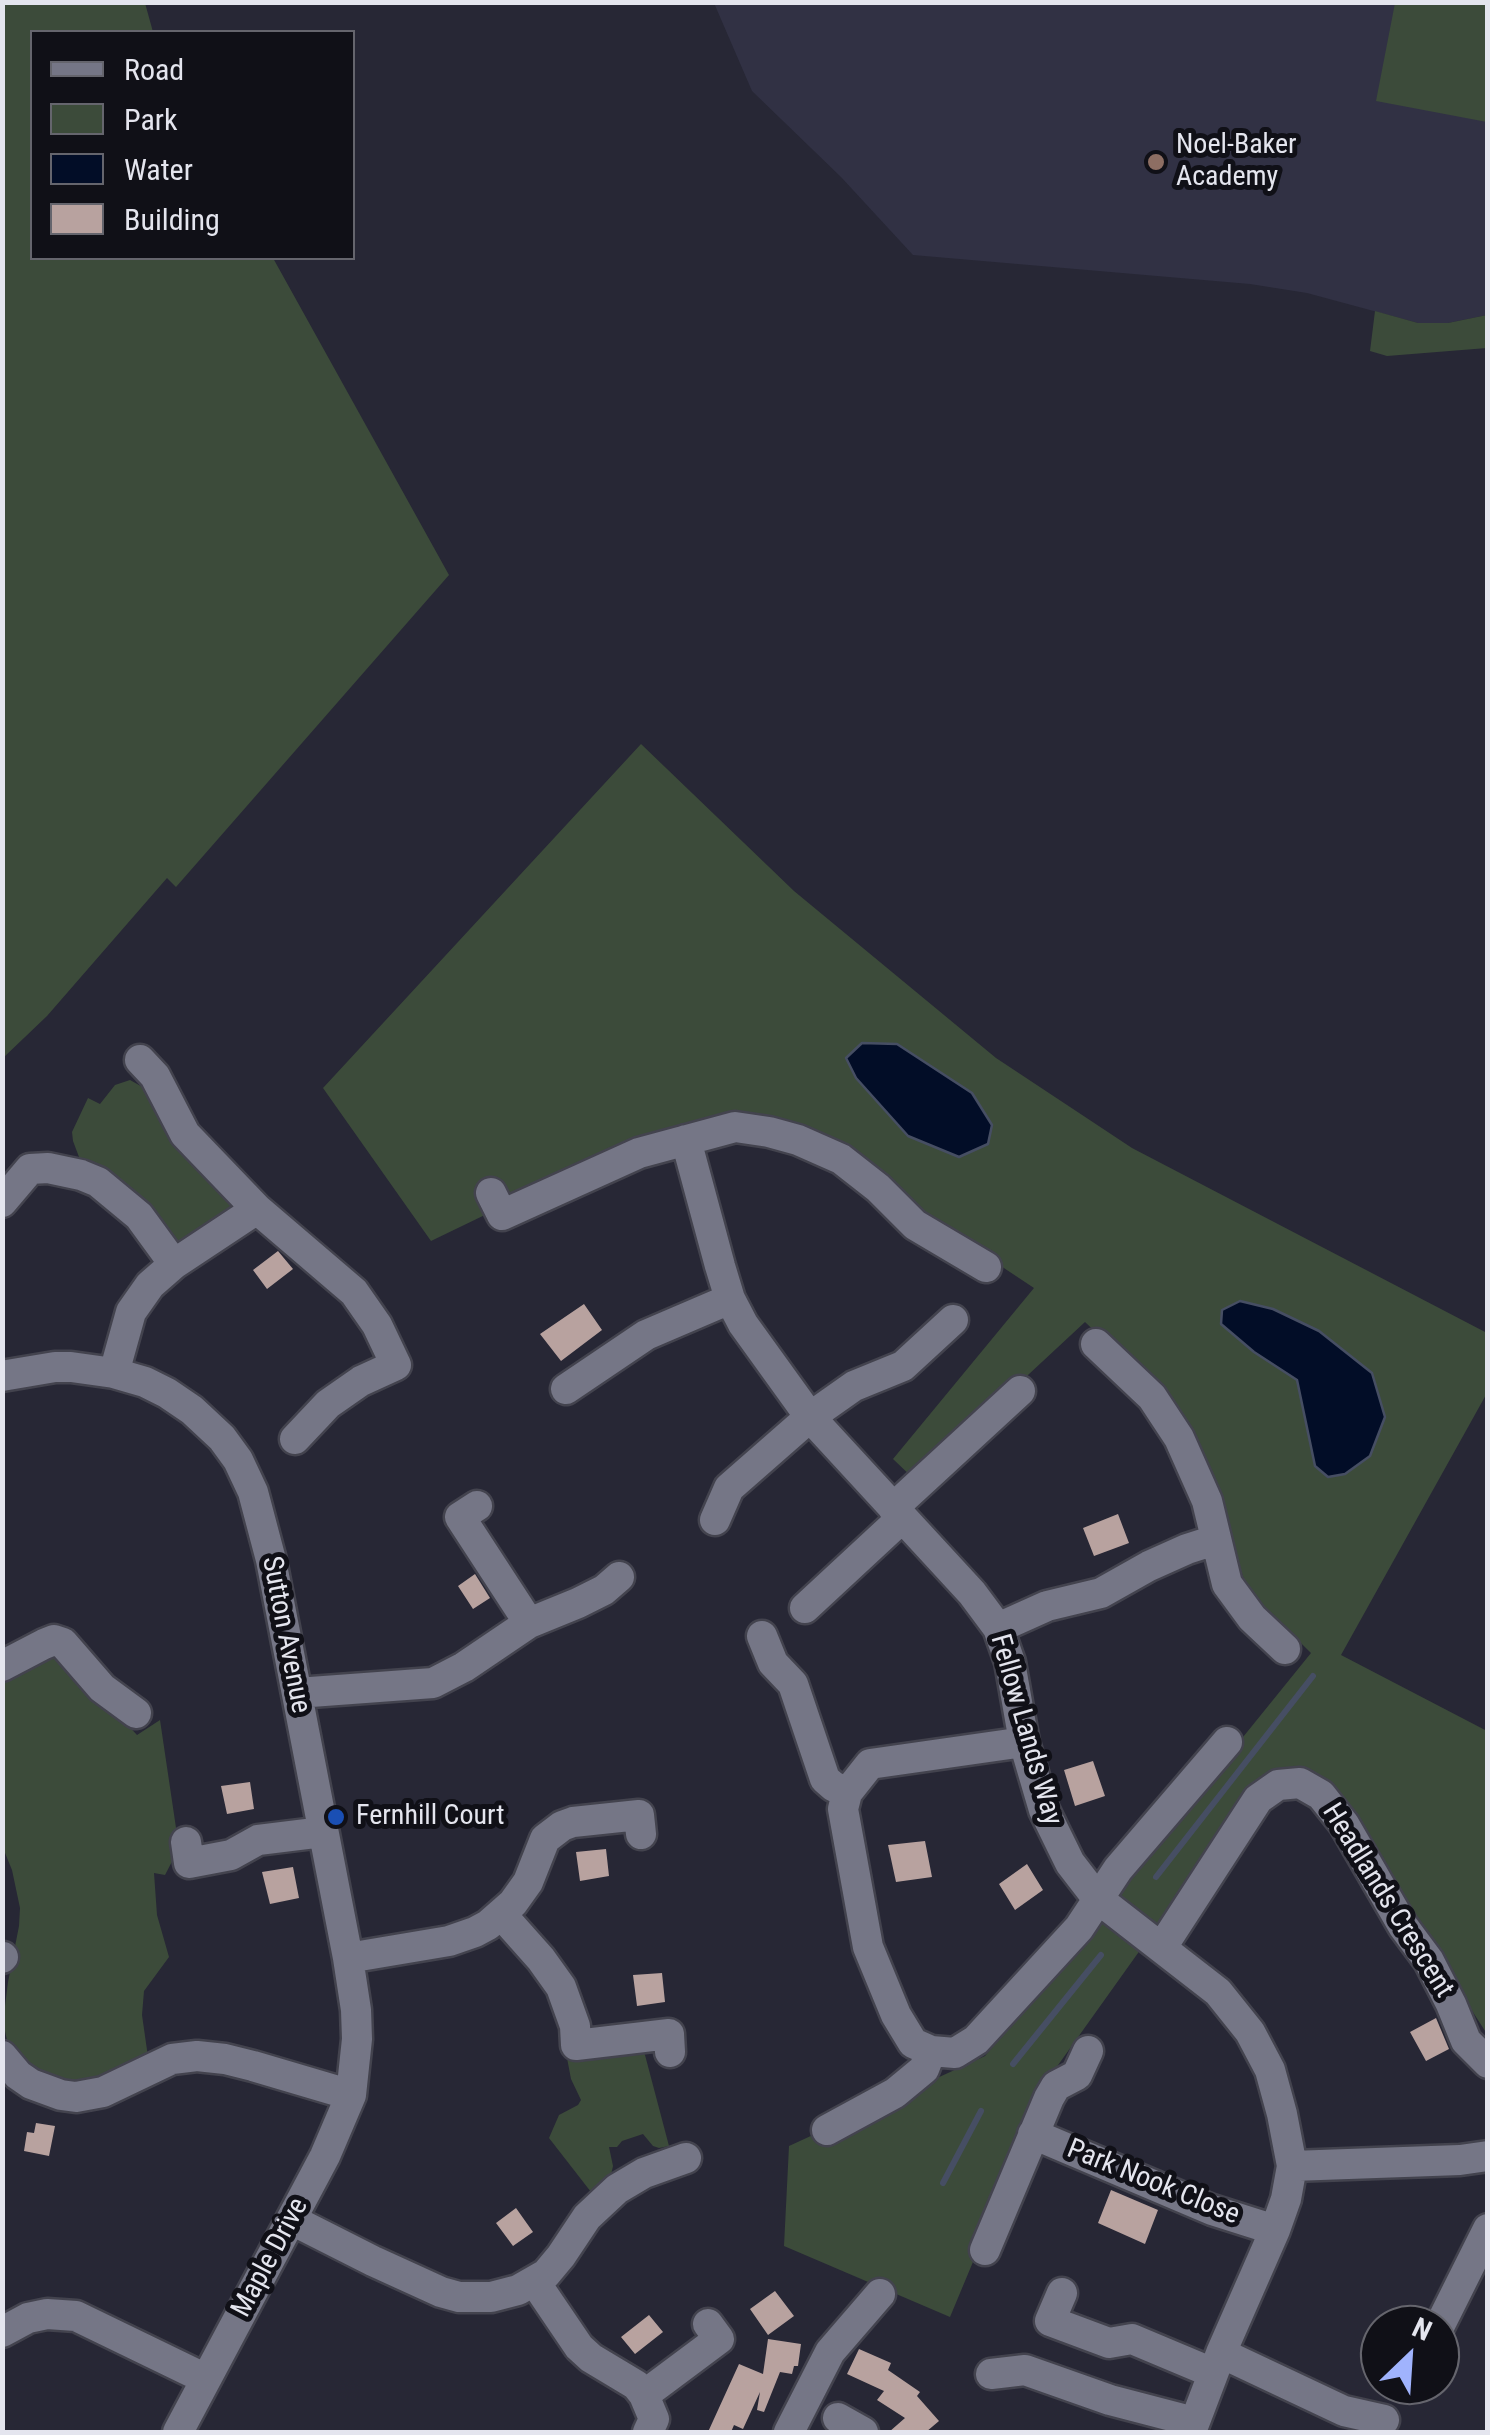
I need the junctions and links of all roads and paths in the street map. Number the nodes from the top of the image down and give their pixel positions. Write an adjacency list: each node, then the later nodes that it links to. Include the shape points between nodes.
1 (140, 1060): 5 (street, via 185,1134)
2 (686, 1140): 3 (street, via 639,1153 502,1215); 7 (street, via 735,1127 798,1140 841,1159 915,1225); 8 (street, Fellow Lands Way)
3 (491, 1193)
4 (2, 1202): 6 (street, via 30,1169 66,1170 98,1182 138,1216)
5 (257, 1209): 6 (street); 16 (street, via 354,1292 396,1366 328,1404)
6 (174, 1264): 11 (street, via 130,1312)
7 (986, 1267)
8 (730, 1299): 13 (street, via 646,1335); 15 (street, Fellow Lands Way)
9 (952, 1320): 15 (street, via 903,1366 854,1386)
10 (1096, 1344): 20 (street, via 1152,1396 1179,1438 1207,1501)
11 (114, 1372): 12 (street, Sutton Avenue, via 55,1367); 28 (street, Sutton Avenue, via 192,1410 246,1474)
12 (2, 1376)
13 (566, 1389)
14 (1020, 1391): 18 (street)
15 (810, 1417): 18 (street, Fellow Lands Way); 19 (street, via 729,1488)
16 (296, 1439)
17 (477, 1506): 23 (street, via 460,1518)
18 (898, 1513): 22 (street); 24 (street, Fellow Lands Way)
19 (715, 1520)
20 (1215, 1540): 24 (street, via 1101,1593 1047,1606); 26 (street, via 1227,1584)
21 (619, 1577): 23 (street)
22 (805, 1608)
23 (529, 1623): 28 (street, via 433,1682)
24 (998, 1628): 30 (street, Fellow Lands Way)
25 (762, 1636): 32 (street, via 773,1663 793,1684 825,1779)
26 (1285, 1649)
27 (2, 1666): 29 (street, via 54,1640)
28 (297, 1693): 33 (street, Sutton Avenue)
29 (136, 1713)
30 (1024, 1742): 32 (street, via 870,1764); 36 (street, Fellow Lands Way, via 1044,1810 1070,1863)
31 (1226, 1742): 36 (street)
32 (847, 1792): 41 (street, via 843,1809 868,1947 896,2016 913,2043)
33 (324, 1832): 35 (street, via 258,1840 230,1855 189,1863); 39 (street, Sutton Avenue)
34 (641, 1834): 37 (street, via 640,1814 539,1826 542,1846 528,1882)
35 (186, 1842)
36 (1098, 1898): 38 (street, Fellow Lands Way); 41 (street, via 976,2040 955,2052)
37 (502, 1914): 39 (street, via 449,1941); 42 (street, via 561,1987 576,2044 669,2034)
38 (1162, 1947): 44 (street, Headlands Crescent, via 1258,1799 1278,1785 1300,1783 1321,1795 1344,1824 1429,1961 1466,2041); 50 (street, Fellow Lands Way, via 1218,1992 1250,2032 1270,2070)
39 (348, 1958): 45 (street, Sutton Avenue, via 358,2039)
40 (1088, 2050): 47 (street, Park Nook Close, via 1077,2075 1048,2098)
41 (932, 2051): 46 (street, via 924,2068 895,2092)
42 (670, 2052)
43 (2, 2056): 45 (street, via 31,2084 76,2097 103,2092 172,2059 197,2056)
44 (1488, 2063)
45 (352, 2087): 51 (street, Maple Drive)
46 (827, 2130)
47 (1033, 2134): 53 (street, Park Nook Close); 54 (street, Park Nook Close)
48 (686, 2158): 55 (street, via 638,2162)
49 (1487, 2158): 50 (street)
50 (1292, 2166): 53 (street, Fellow Lands Way)
51 (292, 2220): 55 (street, via 459,2297 503,2295); 63 (street, Maple Drive)
52 (1488, 2229): 58 (street)
53 (1274, 2230): 61 (street, Fellow Lands Way)
54 (985, 2250)
55 (535, 2282): 64 (street, via 579,2347 636,2385)
56 (1062, 2293): 61 (street, via 1050,2321 1109,2343 1132,2339)
57 (880, 2294): 68 (street, via 830,2352)
58 (1450, 2305)
59 (708, 2324): 64 (street, via 719,2339)
60 (2, 2332): 63 (street, via 28,2318 76,2316)
61 (1217, 2363): 65 (street); 66 (street, Fellow Lands Way)
62 (991, 2374): 66 (street, via 1024,2370 1179,2418)
63 (206, 2379): 67 (street, Maple Drive)
64 (649, 2416)
65 (1384, 2420)
66 (1193, 2430)
67 (178, 2432)
68 (789, 2432)

